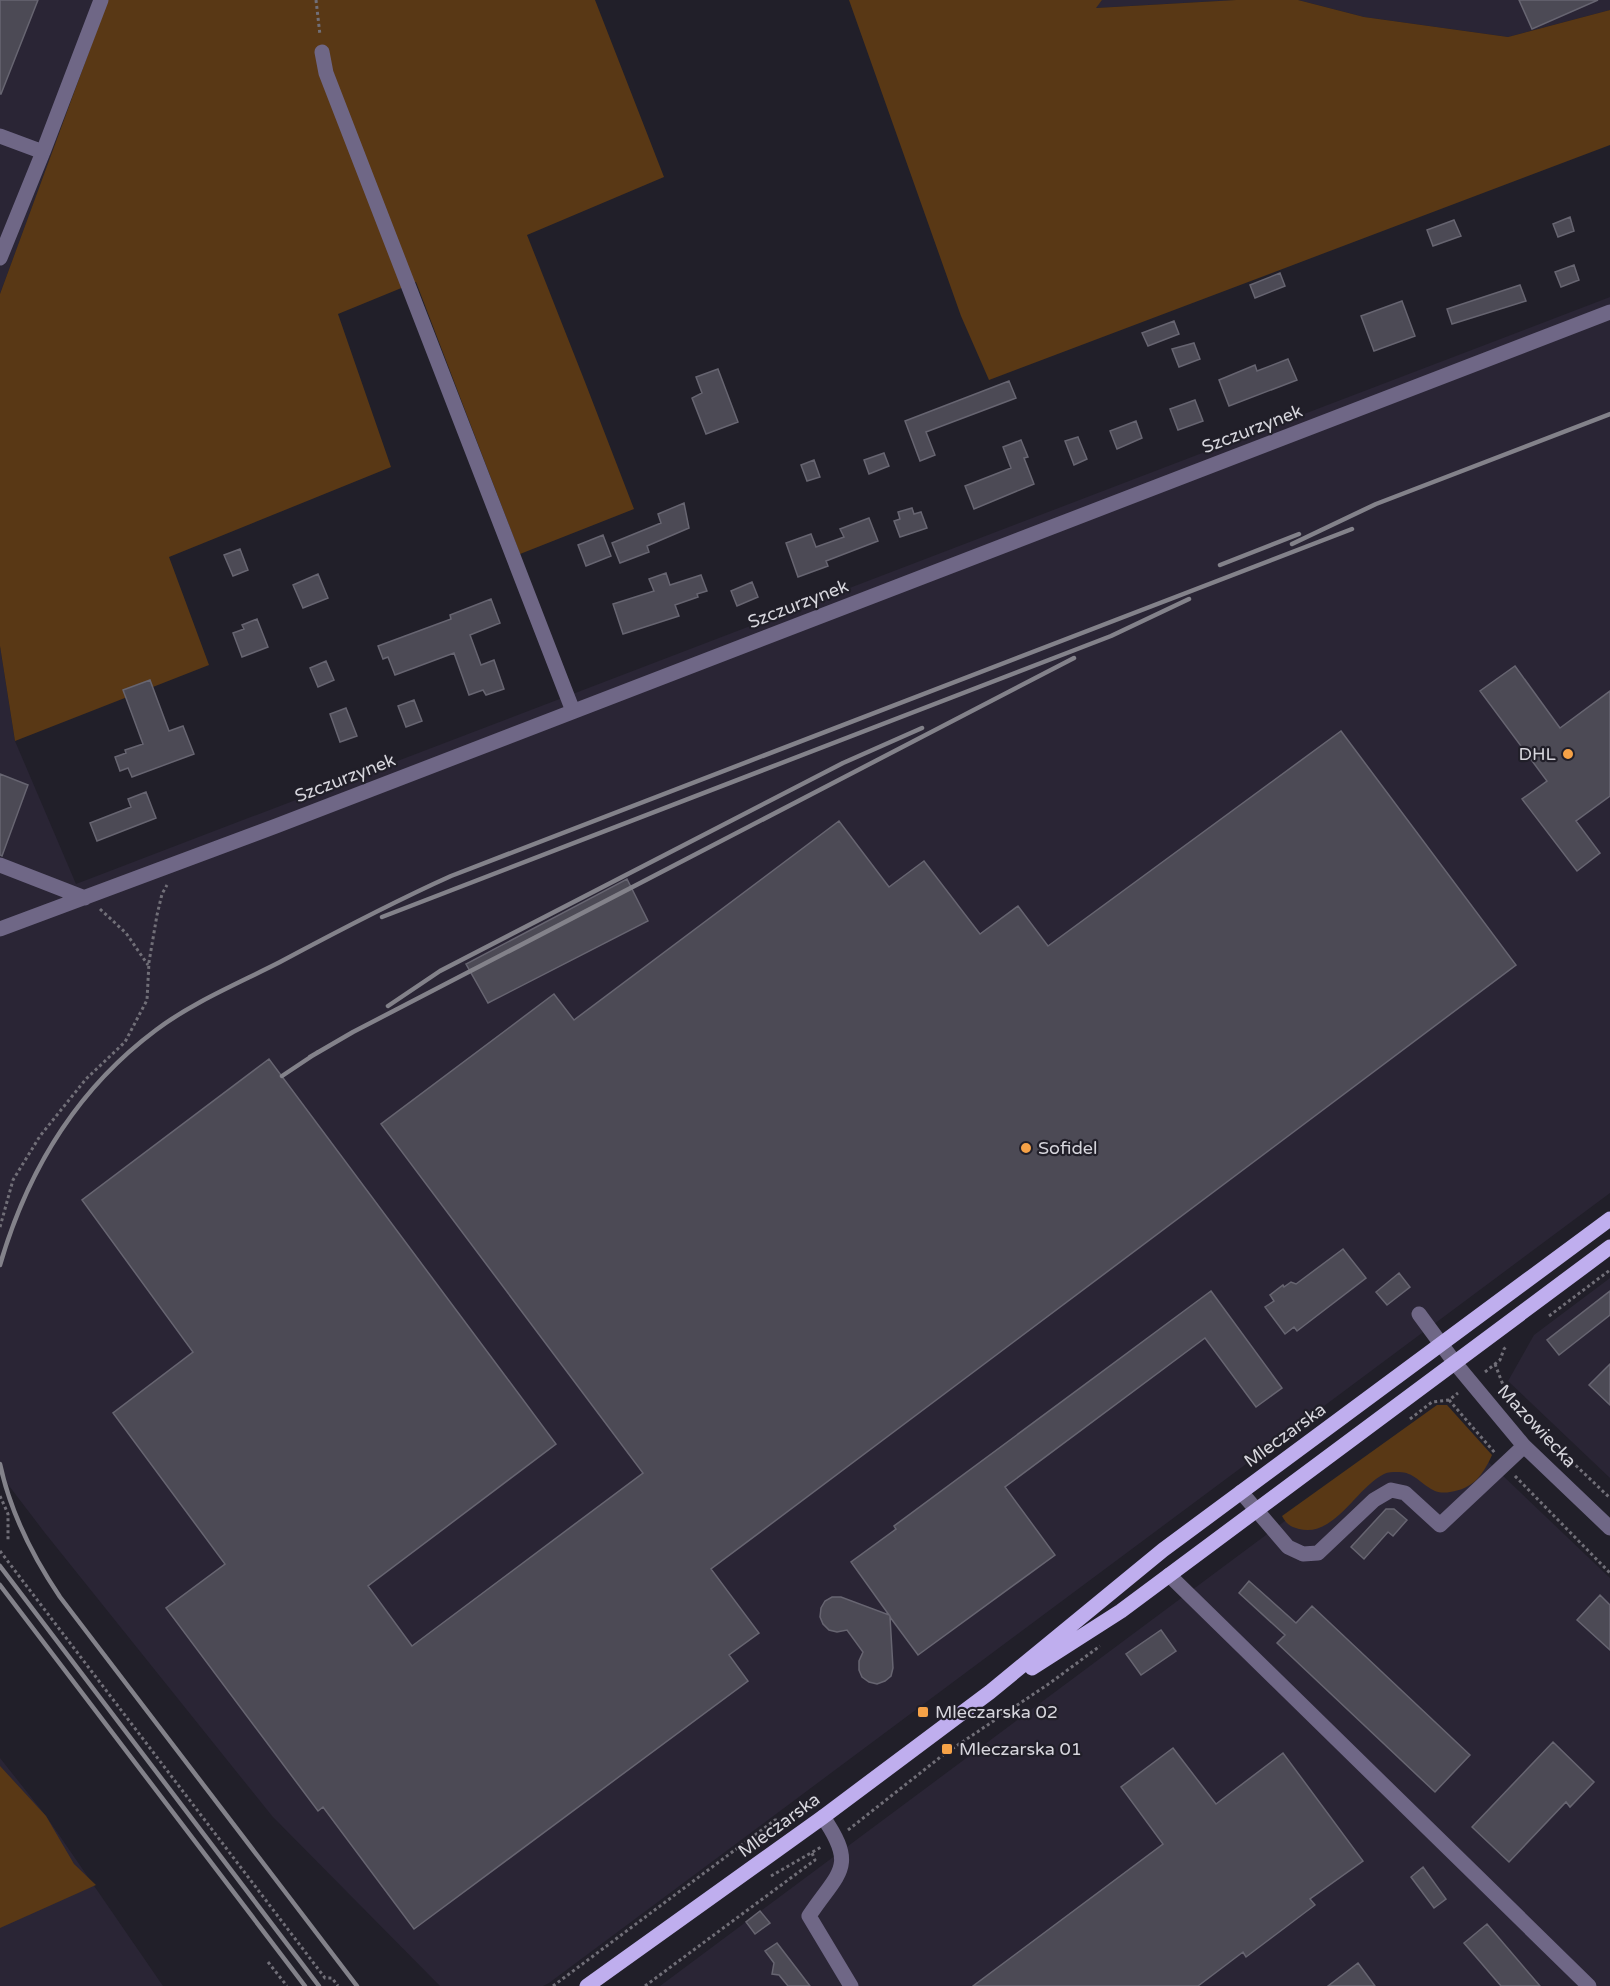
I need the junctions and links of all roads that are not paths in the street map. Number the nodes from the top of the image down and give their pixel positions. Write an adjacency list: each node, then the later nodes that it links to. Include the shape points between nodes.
1 (101, 0): 4 (street)
2 (322, 52): 7 (street, via 326,74)
3 (0, 136): 4 (street)
4 (43, 152): 5 (street)
5 (0, 258)
6 (1610, 312): 7 (street, Szczurzynek)
7 (573, 711): 9 (street, Szczurzynek)
8 (0, 865): 9 (street)
9 (85, 898): 10 (street, Szczurzynek)
10 (0, 929)
11 (1610, 1219): 14 (main road, Mleczarska)
12 (1610, 1247): 15 (main road, Mleczarska)
13 (1419, 1314): 14 (street, Mazowiecka)
14 (1441, 1344): 15 (street, Mazowiecka); 17 (main road, Mleczarska)
15 (1455, 1363): 16 (street, Mazowiecka); 18 (main road, Mleczarska)
16 (1524, 1446): 18 (street, via 1440,1525 1405,1493 1391,1490 1374,1500 1318,1553 1303,1554 1288,1547); 19 (street, Mazowiecka)
17 (1241, 1492): 18 (street); 21 (main road, Mleczarska, via 1163,1550)
18 (1256, 1510): 20 (main road, Mleczarska)
19 (1610, 1528)
20 (1169, 1575): 21 (main road, Mleczarska, via 1121,1611); 25 (street)
21 (990, 1692): 22 (main road, Mleczarska)
22 (823, 1817): 23 (main road, Mleczarska); 24 (street, via 837,1838 843,1857 837,1878 809,1916)
23 (587, 1986)
24 (851, 1986)
25 (1589, 1986)

